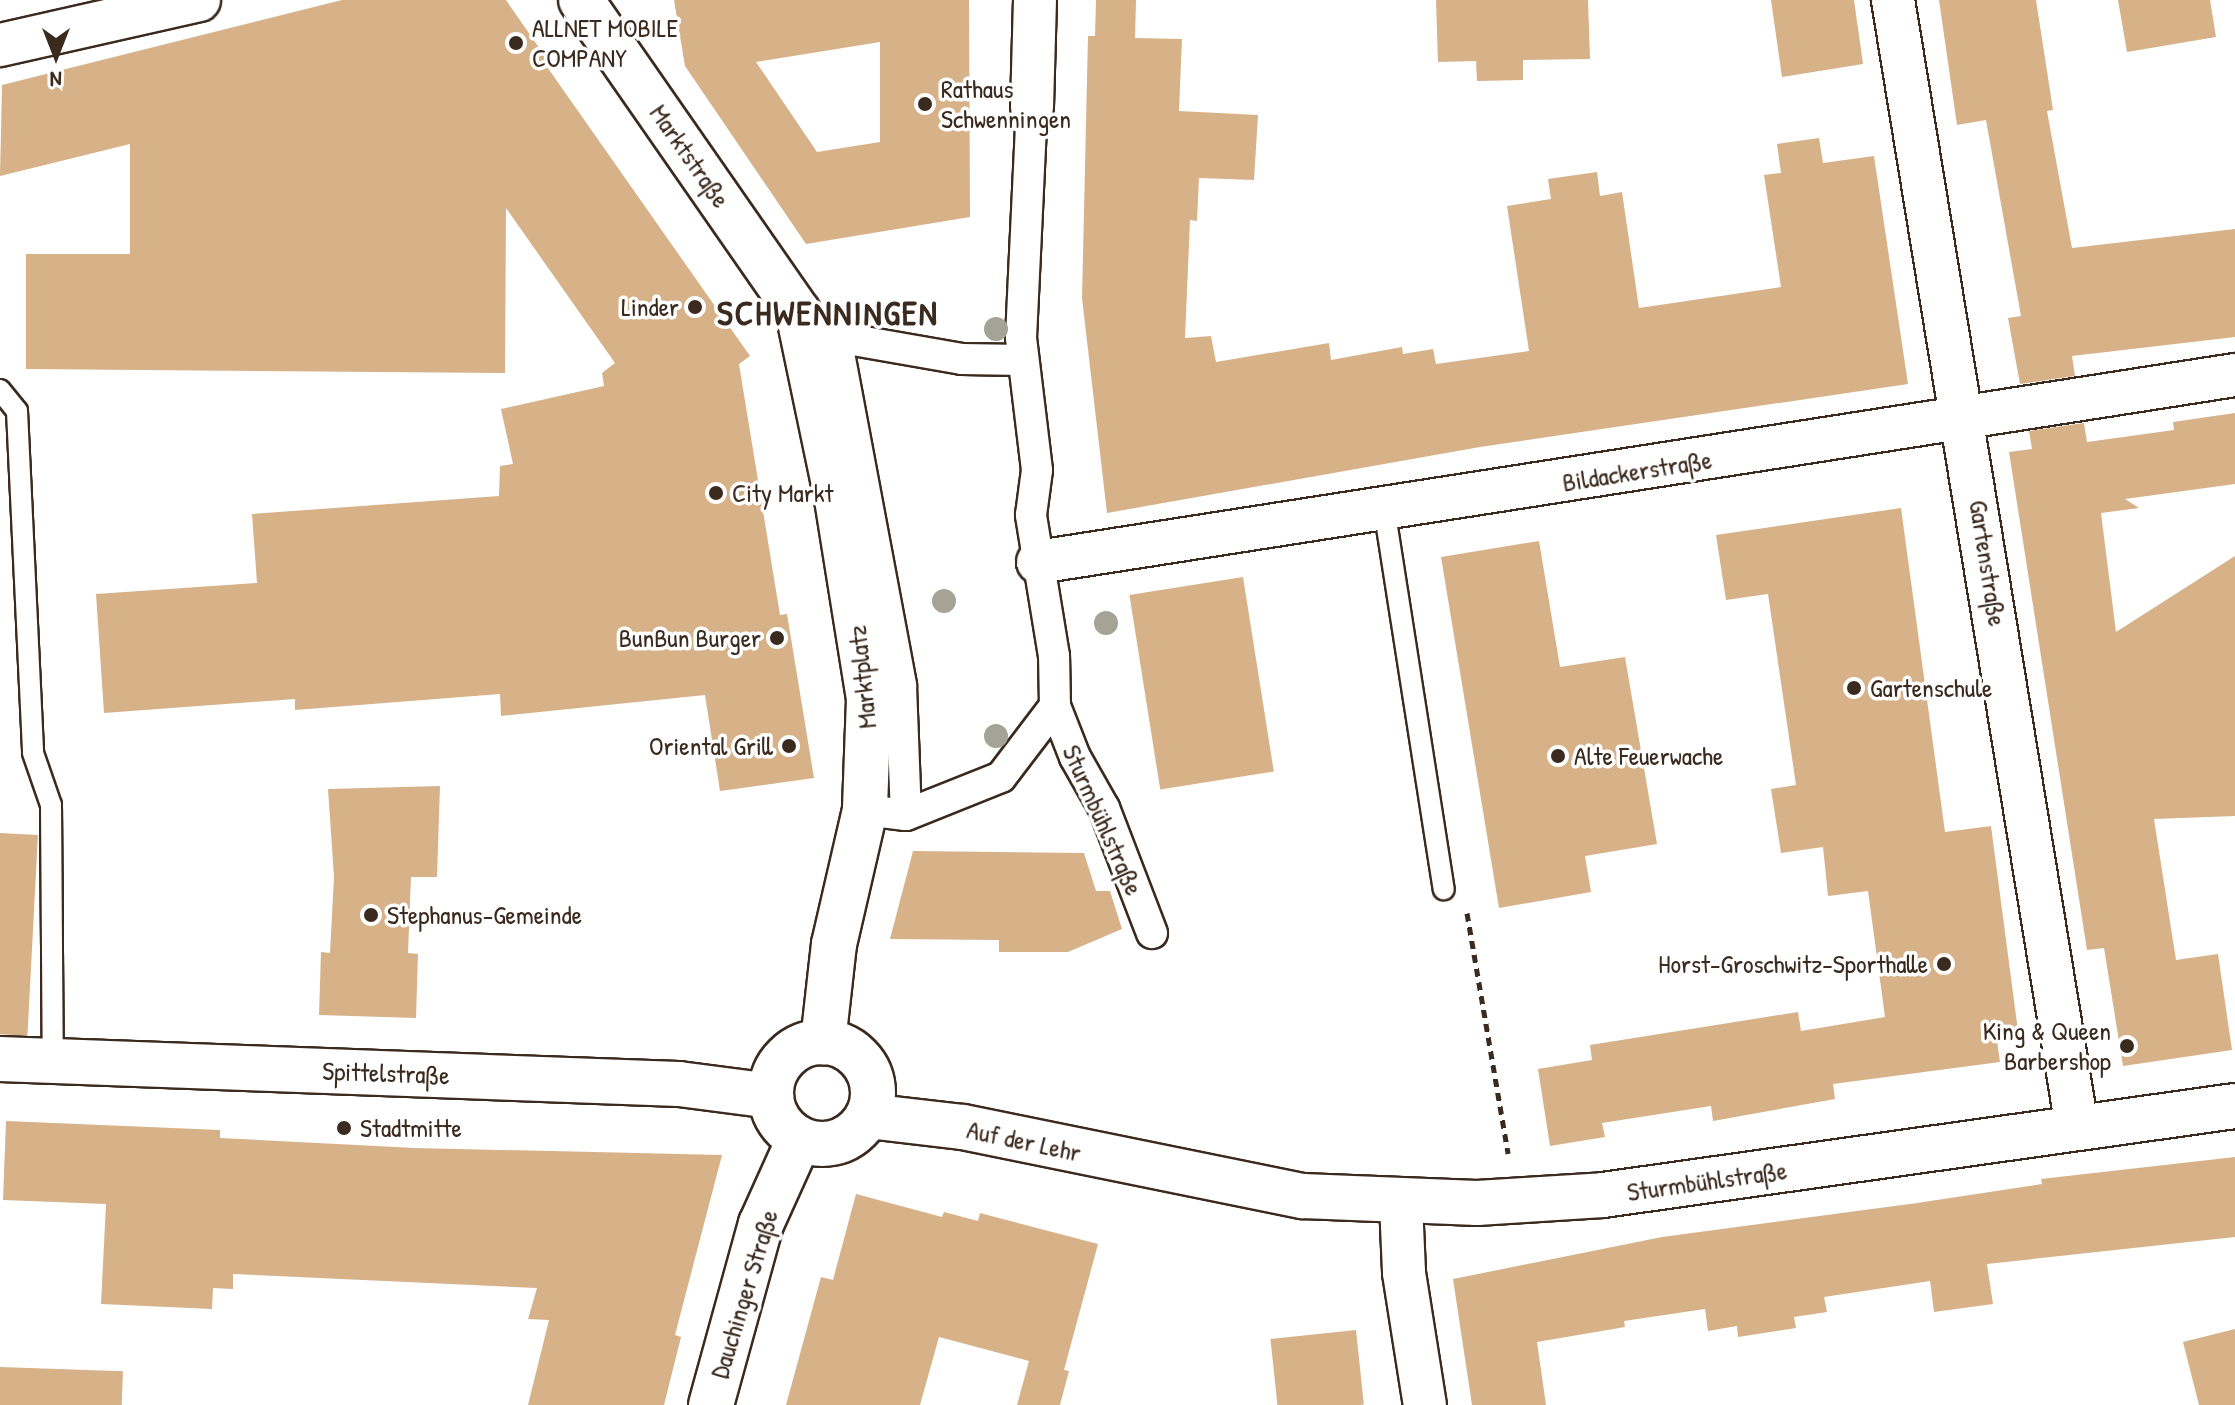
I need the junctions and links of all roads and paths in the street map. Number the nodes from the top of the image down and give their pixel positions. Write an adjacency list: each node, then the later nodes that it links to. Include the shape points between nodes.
1 (199, 0): 5 (street)
2 (581, 0): 7 (main road, Marktstraße)
3 (1035, 0): 6 (street)
4 (1893, 0): 12 (street, Gartenstraße)
5 (0, 45)
6 (1032, 107): 9 (street)
7 (798, 312): 8 (street); 16 (main road, Marktplatz, via 837,499)
8 (836, 337): 9 (street, via 962,359); 16 (street, Marktplatz, via 901,686)
9 (1023, 360): 14 (street, via 1037,470 1031,515)
10 (2235, 375): 12 (street, Bildackerstraße)
11 (0, 390): 21 (lane, via 17,411 33,753 51,805)
12 (1965, 418): 13 (street, Bildackerstraße); 25 (street, Gartenstraße)
13 (1384, 508): 14 (street, Bildackerstraße); 17 (lane)
14 (1038, 562): 15 (street, via 1054,656)
15 (1055, 706): 16 (street, via 1001,777); 18 (street, Sturmbühlstraße, via 1075,757 1104,808)
16 (886, 812): 19 (main road, Marktplatz, via 834,944)
17 (1444, 889): 27 (path, via 1472,917)
18 (1152, 933)
19 (823, 1042): 22 (main road, via 787,1055 777,1068); 24 (main road, via 850,1050 863,1062 874,1094)
20 (0, 1059): 21 (main road, Spittelstraße)
21 (53, 1060): 22 (main road, Spittelstraße, via 679,1084)
22 (771, 1096): 26 (main road, via 776,1117)
23 (2235, 1106): 25 (main road, Sturmbühlstraße)
24 (868, 1116): 26 (main road, via 849,1137 832,1144); 28 (main road, Auf der Lehr, via 963,1127)
25 (2077, 1127): 29 (main road, Sturmbühlstraße, via 1603,1195)
26 (799, 1140): 30 (main road, Dauchinger Straße, via 761,1224)
27 (1508, 1155)
28 (1178, 1174): 29 (main road, Sturmbühlstraße, via 1303,1196)
29 (1401, 1203): 31 (street, via 1404,1273)
30 (711, 1405)
31 (1425, 1405)

